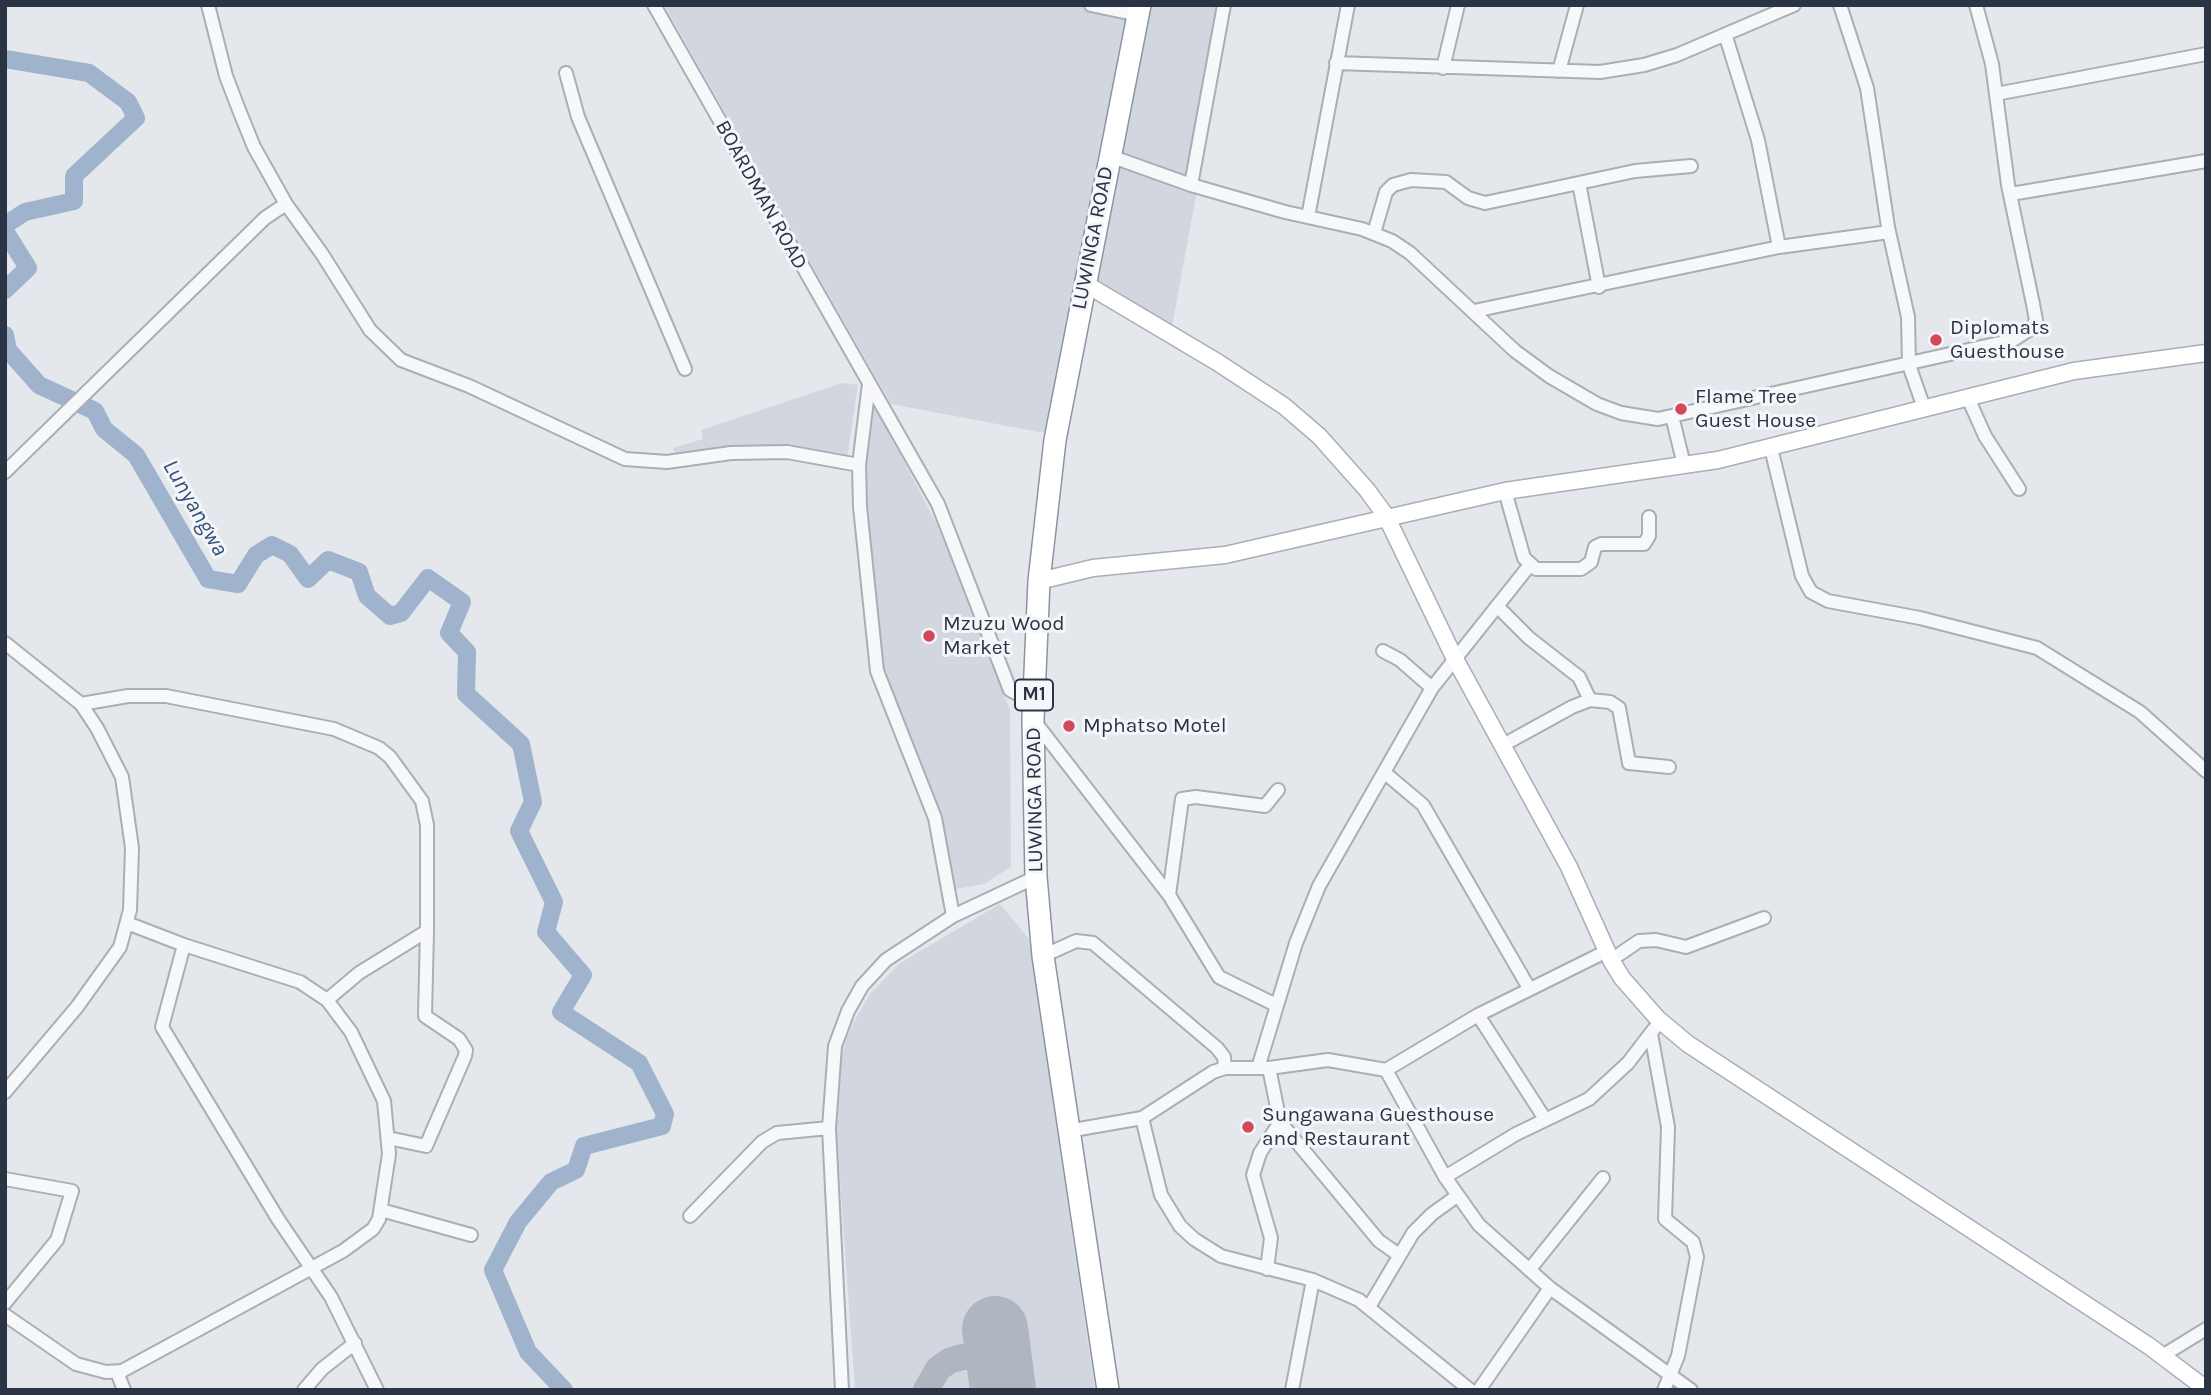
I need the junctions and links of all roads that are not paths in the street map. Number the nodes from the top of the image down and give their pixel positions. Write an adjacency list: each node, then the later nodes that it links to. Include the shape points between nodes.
1 (208, 5): 25 (street, via 239,110)
2 (654, 5): 36 (street, BOARDMAN ROAD / M1)
3 (1091, 5): 11 (street)
4 (1224, 5): 23 (street)
5 (1348, 5): 14 (street)
6 (1458, 5): 15 (street)
7 (1577, 5): 16 (street)
8 (1794, 5): 12 (street)
9 (1840, 5): 27 (street, via 1867,88)
10 (1976, 5): 18 (street)
11 (1139, 10): 19 (highway, LUWINGA ROAD / M1)
12 (1726, 37): 16 (street, via 1644,65 1600,72); 29 (street, via 1758,140)
13 (2206, 54): 18 (street)
14 (1336, 63): 15 (street); 26 (street)
15 (1443, 68): 16 (street)
16 (1559, 71)
17 (566, 73): 35 (street, via 578,117)
18 (1996, 94): 24 (street)
19 (1110, 156): 23 (street); 30 (highway, LUWINGA ROAD / M1)
20 (2206, 161): 24 (street)
21 (1691, 166): 22 (street)
22 (1579, 183): 28 (street, via 1485,203 1468,198 1446,182 1393,185); 31 (street)
23 (1191, 185): 26 (street)
24 (2011, 194): 34 (street, via 2036,320 2032,328 2013,340)
25 (286, 204): 41 (street, via 369,330 401,360 625,458 667,462 731,453 787,452); 43 (street, via 265,218)
26 (1308, 217): 28 (street)
27 (1889, 232): 29 (street); 34 (street, via 1908,317)
28 (1374, 233): 32 (street, via 1410,253)
29 (1779, 247): 31 (street)
30 (1084, 283): 46 (street, via 1217,362 1302,420 1351,470); 49 (highway, LUWINGA ROAD / M1, via 1055,440)
31 (1599, 287): 32 (street)
32 (1474, 311): 39 (street, via 1515,351 1597,404 1640,418)
33 (2206, 353): 37 (street, via 2095,367)
34 (1909, 365): 38 (street); 39 (street)
35 (685, 369)
36 (869, 383): 41 (street); 57 (street, M1, via 938,504 1010,690)
37 (1968, 398): 38 (street); 44 (street, via 1985,436)
38 (1924, 408): 40 (street)
39 (1672, 416): 42 (street)
40 (1772, 448): 42 (street); 60 (street, via 1802,576 1811,592 1828,601 1920,618 2037,648 2140,712)
41 (859, 465): 65 (street, via 877,671 935,818)
42 (1684, 466): 45 (street)
43 (5, 472)
44 (2019, 489)
45 (1505, 491): 46 (street); 48 (street)
46 (1386, 516): 49 (street, via 1225,555 1093,568); 53 (street)
47 (1649, 517): 48 (street, via 1644,544 1601,544 1581,569)
48 (1529, 566): 50 (street)
49 (1039, 581): 57 (highway, LUWINGA ROAD / M1)
50 (1497, 606): 53 (street); 55 (street, via 1579,677)
51 (5, 643): 56 (street)
52 (1383, 651): 54 (street)
53 (1454, 657): 54 (street); 58 (street)
54 (1432, 688): 61 (street)
55 (1590, 700): 58 (street); 59 (street, via 1619,708 1629,763)
56 (81, 704): 67 (street, via 111,752 128,804 132,848); 68 (street, via 128,696 166,696 334,729 379,748 422,801 427,825)
57 (1033, 711): 63 (highway, LUWINGA ROAD / M1); 64 (street)
58 (1503, 745): 71 (street, via 1569,867)
59 (1669, 767)
60 (2206, 771)
61 (1385, 773): 72 (street, via 1423,805); 74 (street, via 1319,886)
62 (1278, 790): 64 (street, via 1265,806 1182,799)
63 (1036, 877): 65 (street); 70 (highway, LUWINGA ROAD / M1)
64 (1169, 895): 74 (street, via 1219,977)
65 (953, 916): 85 (street, via 886,960 862,986 835,1046)
66 (1764, 918): 71 (street, via 1686,947 1639,941)
67 (127, 923): 69 (street); 81 (street, via 120,947 103,973)
68 (427, 931): 73 (street, via 359,973); 87 (street, via 425,1016 459,1039 465,1056 426,1146)
69 (184, 945): 73 (street, via 300,982); 96 (street, via 162,1027)
70 (1043, 956): 78 (street, via 1076,941 1093,943 1217,1048); 86 (highway, LUWINGA ROAD / M1)
71 (1609, 956): 72 (street); 76 (street)
72 (1529, 988): 75 (street)
73 (327, 1000): 87 (street, via 373,1073 384,1101)
74 (1276, 1006): 79 (street)
75 (1478, 1015): 80 (street); 83 (street)
76 (1658, 1019): 77 (street); 106 (street, via 1688,1044)
77 (1651, 1034): 83 (street, via 1605,1087); 108 (street, via 1668,1127 1665,1219 1693,1242 1697,1257)
78 (1225, 1068): 79 (street); 82 (street)
79 (1263, 1068): 80 (street, via 1328,1060); 84 (street)
80 (1386, 1070): 88 (street)
81 (5, 1092)
82 (1142, 1118): 86 (street); 97 (street, via 1155,1179 1180,1226 1208,1250)
83 (1545, 1119): 88 (street)
84 (1280, 1122): 95 (street, via 1379,1241); 97 (street, via 1260,1153 1253,1175 1272,1238)
85 (829, 1128): 93 (street, via 777,1133 762,1142); 113 (street)
86 (1068, 1131): 114 (highway, LUWINGA ROAD / M1)
87 (388, 1138): 92 (street)
88 (1445, 1177): 91 (street)
89 (1603, 1178): 98 (street)
90 (5, 1180): 101 (street, via 72,1191 57,1240)
91 (1457, 1196): 95 (street, via 1413,1233); 98 (street, via 1479,1225)
92 (381, 1210): 94 (street); 96 (street, via 373,1229)
93 (690, 1216)
94 (471, 1235)
95 (1399, 1255): 102 (street)
96 (311, 1269): 105 (street); 107 (street)
97 (1267, 1269): 99 (street)
98 (1530, 1269): 100 (street)
99 (1313, 1280): 102 (street); 115 (street)
100 (1550, 1287): 108 (street); 117 (street)
101 (5, 1303)
102 (1369, 1307): 116 (street)
103 (5, 1315): 107 (street, via 76,1364)
104 (2206, 1329): 106 (street)
105 (355, 1343): 111 (street); 112 (street)
106 (2162, 1356): 109 (street)
107 (117, 1372): 110 (street)
108 (1673, 1374): 118 (street); 119 (street)
109 (2206, 1389)
110 (124, 1390)
111 (304, 1390)
112 (377, 1390)
113 (842, 1390)
114 (1108, 1390)
115 (1292, 1390)
116 (1470, 1390)
117 (1479, 1390)
118 (1664, 1390)
119 (1691, 1390)

